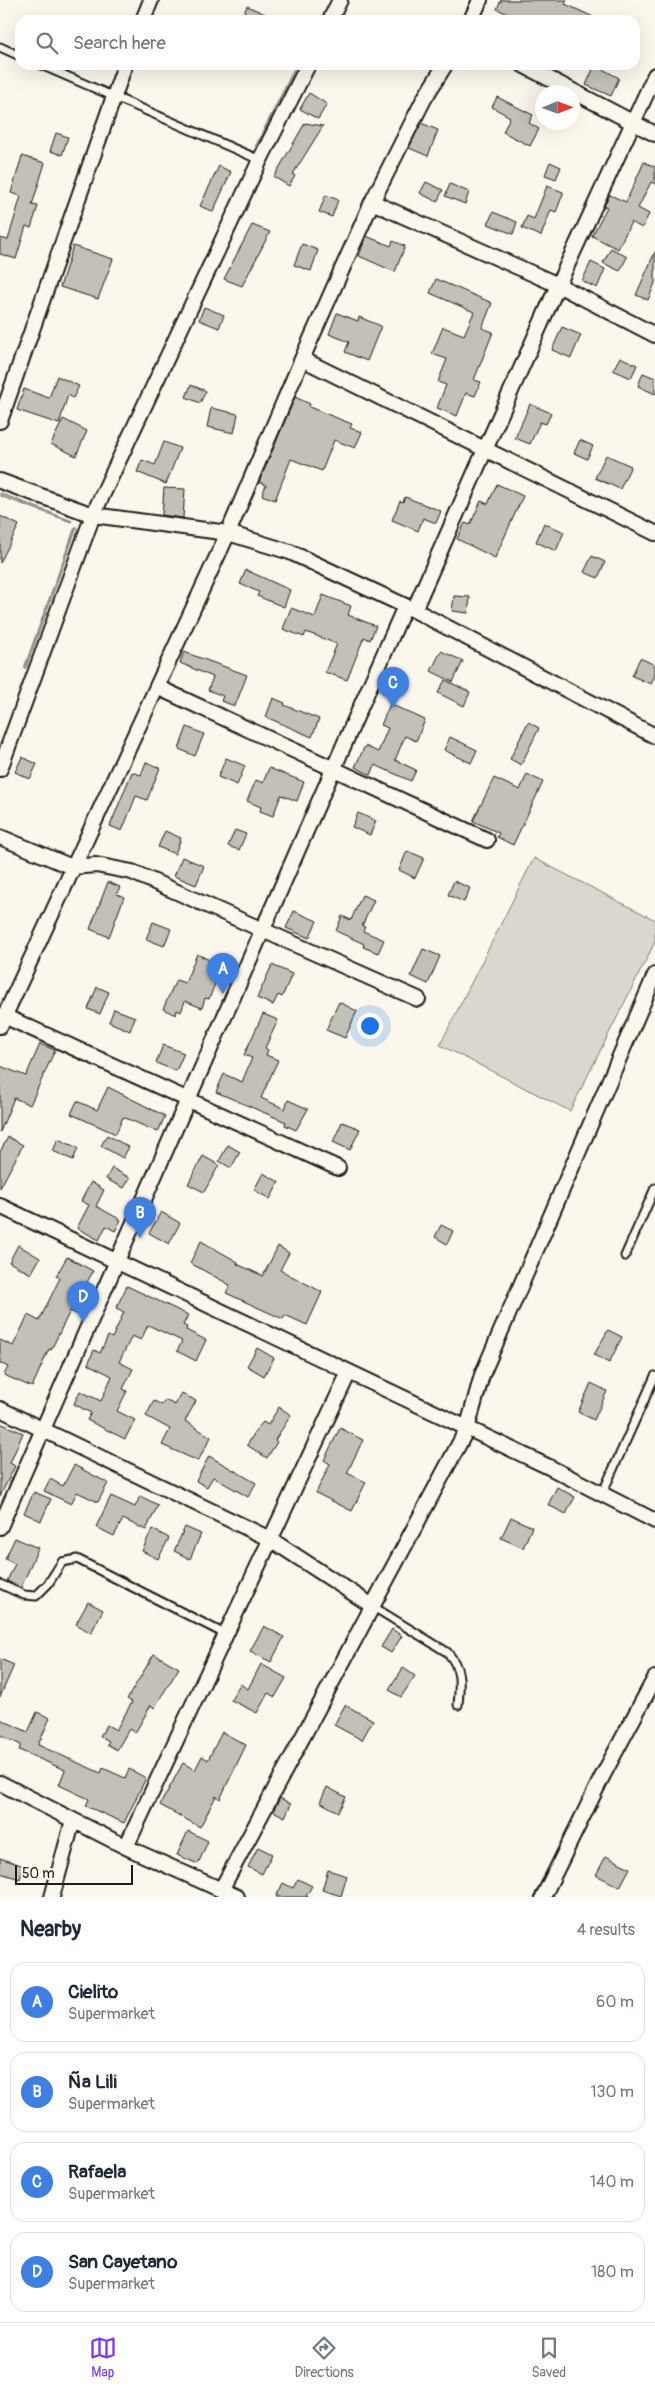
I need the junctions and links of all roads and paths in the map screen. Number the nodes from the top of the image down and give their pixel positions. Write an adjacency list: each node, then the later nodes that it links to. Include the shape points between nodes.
1 (151, 0): 4 (street)
2 (340, 0): 5 (street)
3 (480, 0): 6 (street)
4 (145, 15)
5 (332, 15)
6 (473, 15)
7 (0, 47): 8 (lane)
8 (15, 54)
9 (53, 70): 15 (lane)
10 (124, 70): 15 (street)
11 (305, 70): 18 (street)
12 (442, 70): 19 (street, via 424,98)
13 (532, 70): 16 (street)
14 (655, 75): 16 (street)
15 (113, 96): 18 (lane); 23 (street)
16 (633, 124): 17 (street); 20 (street)
17 (655, 134)
18 (260, 160): 26 (street)
19 (372, 202): 20 (street); 22 (street)
20 (558, 285): 21 (street); 24 (street)
21 (655, 335)
22 (302, 359): 24 (street); 27 (street)
23 (0, 422)
24 (485, 450): 28 (street); 29 (street)
25 (0, 480): 26 (street)
26 (93, 515): 27 (street); 33 (street)
27 (228, 533): 29 (street, via 290,552); 30 (street)
28 (655, 533)
29 (410, 608): 31 (street); 32 (street)
30 (157, 687): 32 (street); 36 (street)
31 (655, 736)
32 (333, 769): 35 (street); 37 (street)
33 (0, 770)
34 (0, 837): 36 (street)
35 (487, 840)
36 (72, 867): 37 (street, via 96,866 132,872); 40 (street)
37 (262, 931): 39 (street); 41 (street)
38 (655, 975): 51 (street, via 482,1376)
39 (418, 999)
40 (2, 1021): 41 (street)
41 (188, 1099): 42 (street); 46 (street)
42 (338, 1168)
43 (655, 1188): 45 (lane)
44 (0, 1206): 46 (street)
45 (625, 1256)
46 (117, 1261): 47 (street); 50 (street)
47 (349, 1372): 51 (street); 55 (street)
48 (655, 1376): 52 (lane)
49 (0, 1409): 50 (street)
50 (43, 1429): 54 (street); 55 (street)
51 (467, 1429): 52 (street); 57 (street)
52 (602, 1494): 53 (street)
53 (655, 1521)
54 (0, 1527)
55 (270, 1538): 57 (street); 58 (street)
56 (0, 1584): 58 (lane, via 24,1595 36,1596 62,1562 77,1559)
57 (371, 1605): 60 (lane, via 457,1662); 64 (street)
58 (225, 1634): 63 (street)
59 (655, 1678): 67 (street)
60 (458, 1705)
61 (0, 1782): 62 (street)
62 (73, 1820): 63 (street); 65 (street)
63 (126, 1847): 64 (street)
64 (221, 1890): 66 (street)
65 (52, 1897)
66 (237, 1897)
67 (543, 1897)

